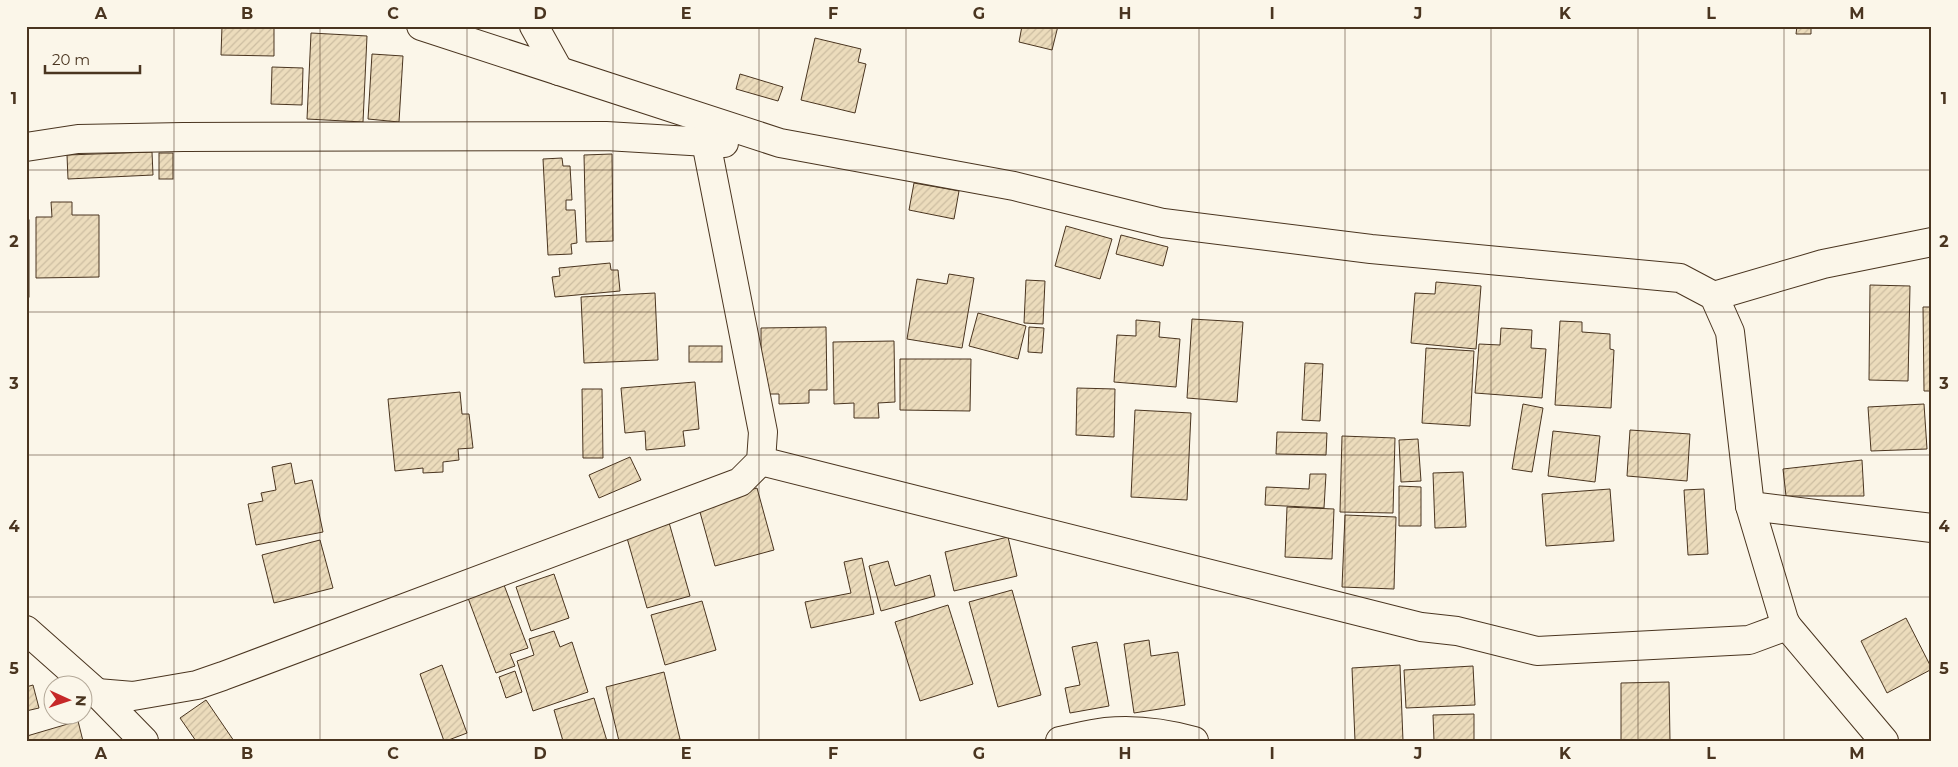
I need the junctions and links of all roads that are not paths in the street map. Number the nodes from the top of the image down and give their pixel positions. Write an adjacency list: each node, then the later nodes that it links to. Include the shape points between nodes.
1 (421, 26): 3 (street)
2 (534, 26): 3 (street)
3 (559, 71): 5 (street)
4 (706, 142): 5 (street); 6 (street, via 606,136 183,138 78,139); 9 (street, via 763,432)
5 (780, 143): 8 (street, via 1014,186 1163,223 1371,249 1680,278)
6 (26, 147)
7 (1932, 242): 8 (street, via 1823,264)
8 (1714, 296): 10 (street, via 1730,332)
9 (761, 461): 12 (street, via 1405,623 1457,631 1537,651 1749,640); 14 (street, via 740,482 223,676 133,696)
10 (1750, 506): 11 (street); 12 (street)
11 (1932, 528)
12 (1787, 626): 18 (street)
13 (26, 630): 14 (street)
14 (97, 693): 15 (street)
15 (144, 741)
16 (1060, 741): 17 (street, via 1129,731 1170,734)
17 (1194, 741)
18 (1884, 741)

